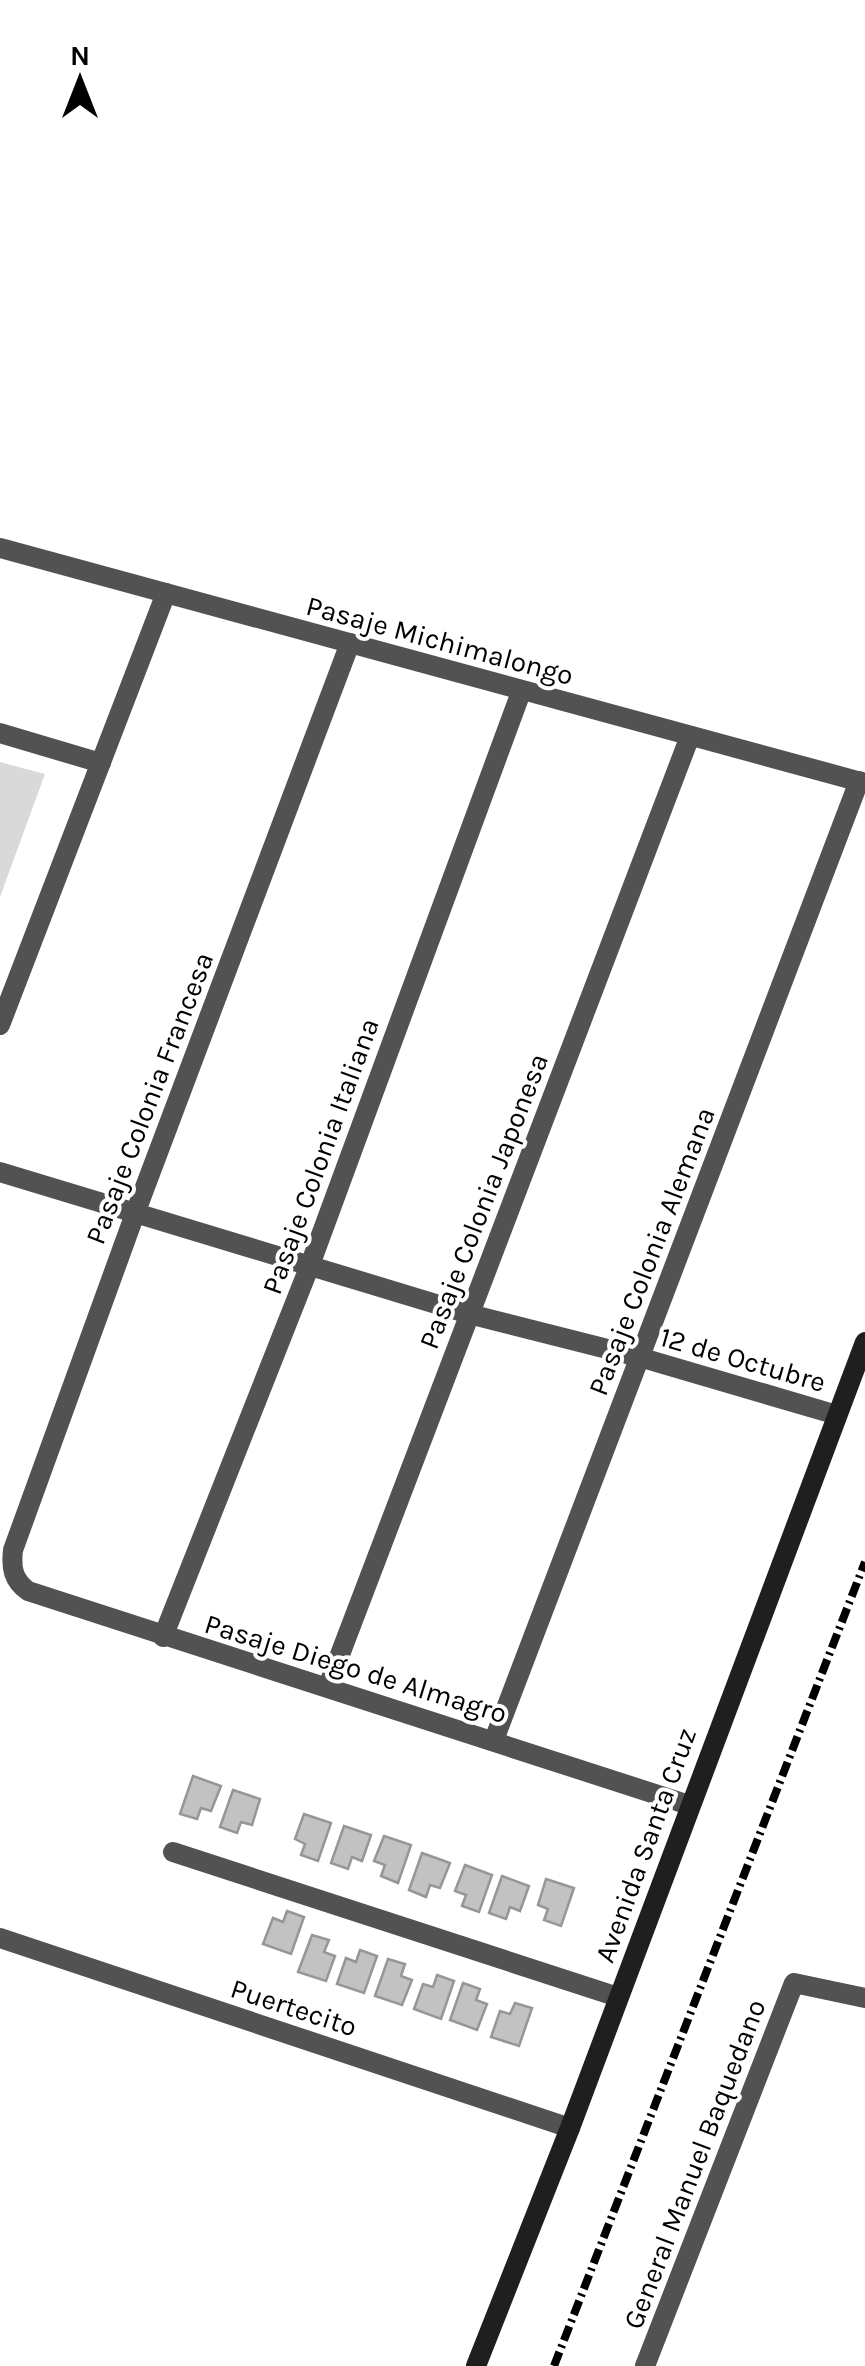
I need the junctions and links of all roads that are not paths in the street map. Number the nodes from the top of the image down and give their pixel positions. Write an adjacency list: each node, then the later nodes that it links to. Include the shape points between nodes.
1 (0, 548): 2 (street, Pasaje Michimalongo)
2 (166, 593): 3 (street, Pasaje Michimalongo); 7 (street)
3 (350, 644): 4 (street, Pasaje Michimalongo); 11 (street, Pasaje Colonia Francesa)
4 (521, 692): 6 (street, Pasaje Michimalongo); 12 (street, Pasaje Colonia Italiana)
5 (0, 733): 7 (street)
6 (690, 736): 8 (street, Pasaje Michimalongo); 13 (street, Pasaje Colonia Japonesa)
7 (102, 763): 9 (street)
8 (862, 782): 15 (street, Pasaje Colonia Alemana)
9 (0, 1024)
10 (0, 1172): 11 (street, 12 de Octubre)
11 (136, 1211): 12 (street, 12 de Octubre); 17 (street, Pasaje Colonia Francesa, via 13,1550)
12 (310, 1265): 13 (street, 12 de Octubre); 18 (street, Pasaje Colonia Italiana)
13 (468, 1314): 15 (street, 12 de Octubre); 19 (street, Pasaje Colonia Japonesa)
14 (865, 1342): 16 (main road, Avenida Santa Cruz)
15 (639, 1357): 16 (street, 12 de Octubre); 20 (street, Pasaje Colonia Alemana)
16 (837, 1416): 21 (main road, Avenida Santa Cruz)
17 (14, 1575): 18 (street, Pasaje Diego de Almagro, via 28,1590)
18 (163, 1637): 19 (street, Pasaje Diego de Almagro)
19 (328, 1686): 20 (street, Pasaje Diego de Almagro)
20 (494, 1740): 21 (street, Pasaje Diego de Almagro)
21 (689, 1806): 24 (main road, Avenida Santa Cruz)
22 (174, 1852): 24 (street)
23 (0, 1938): 26 (street, Puertecito)
24 (618, 1997): 26 (main road, Avenida Santa Cruz)
25 (865, 1998): 28 (street, General Manuel Baquedano, via 794,1983)
26 (570, 2128): 27 (main road, Avenida Santa Cruz)
27 (476, 2366)
28 (645, 2366)

